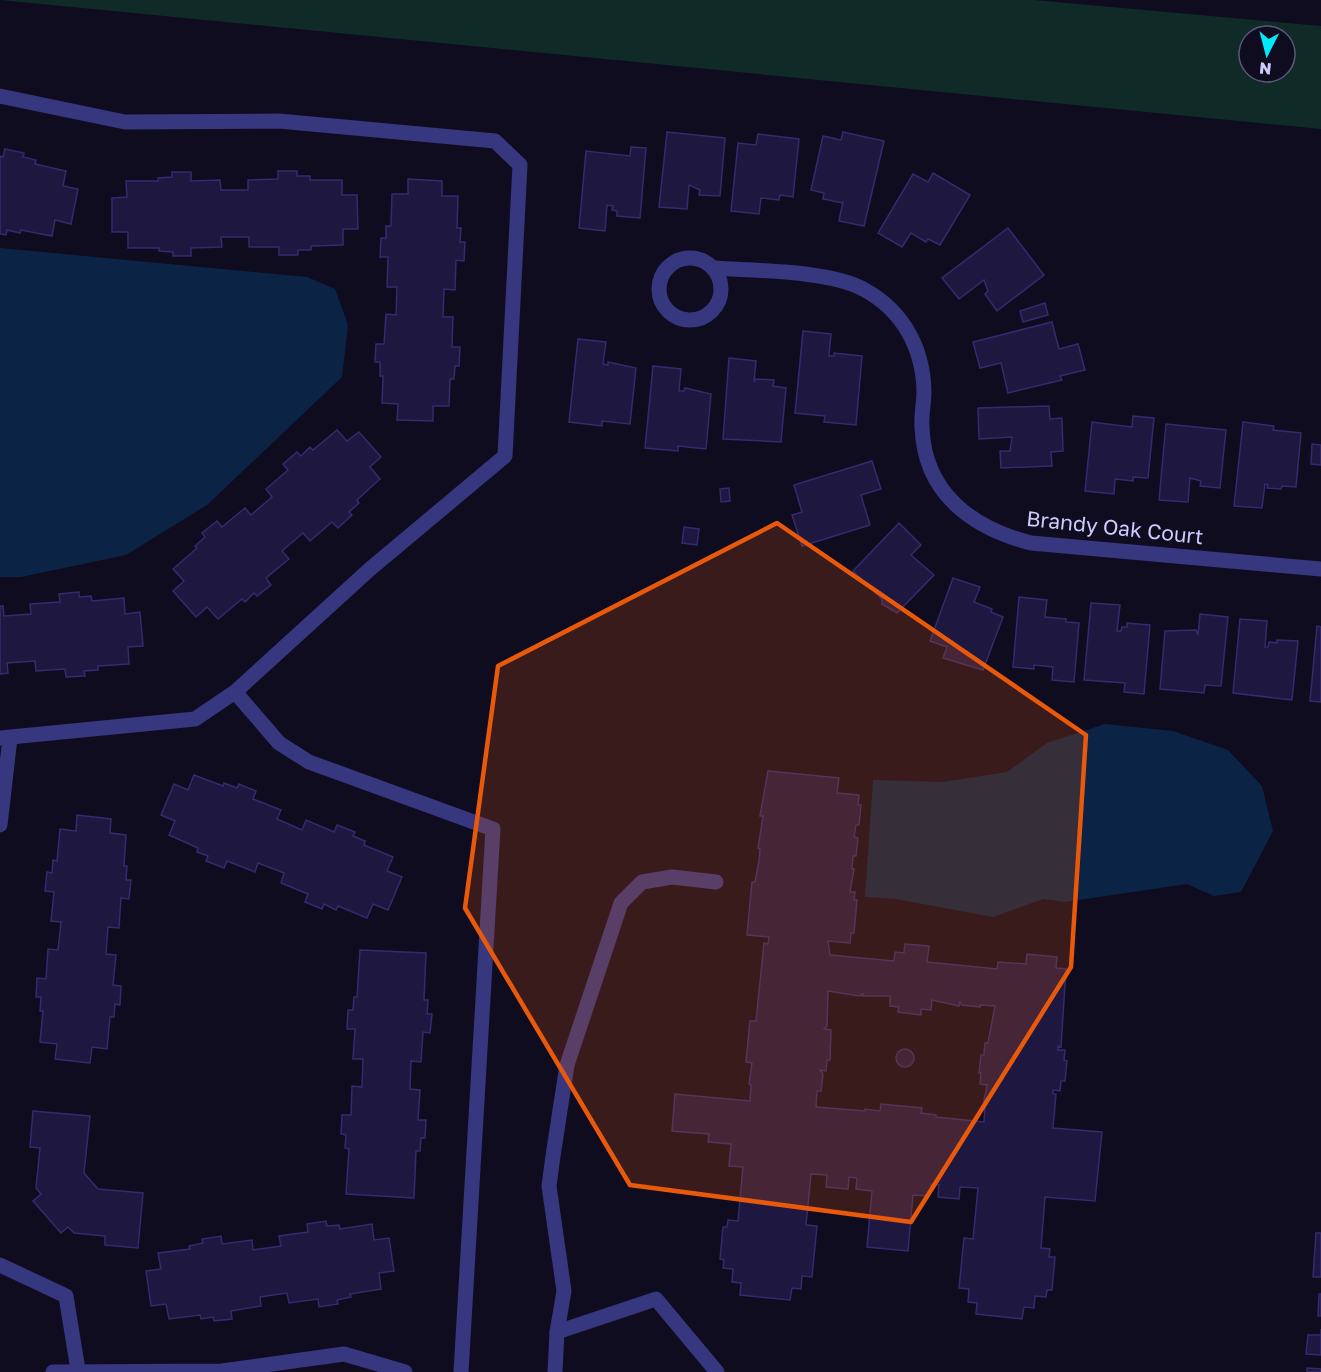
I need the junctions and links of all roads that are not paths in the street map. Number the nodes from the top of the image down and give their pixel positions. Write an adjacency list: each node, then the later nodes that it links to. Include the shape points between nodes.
1 (0, 96): 4 (street, via 125,122 279,121 495,141 520,165 505,456 370,569)
2 (713, 268): 2 (street, via 722,291 714,309 706,316 686,320 668,312 658,294 658,284 668,265 688,257 699,258); 3 (street, Brandy Oak Court, via 836,278 864,289 889,306 912,335 922,367 921,427 926,455 937,481 954,505 980,525 1031,543)
3 (1321, 569)
4 (236, 692): 5 (street, via 195,719); 13 (street, via 279,743 309,762 493,829)
5 (5, 738): 6 (street)
6 (0, 825)
7 (716, 882): 9 (street, via 672,877 642,882 621,903 567,1065 555,1145 549,1186 564,1291)
8 (0, 1265): 10 (street, via 66,1296)
9 (557, 1332): 14 (street); 15 (street, via 656,1299)
10 (78, 1370): 11 (street); 12 (street, via 222,1371 344,1354)
11 (53, 1372)
12 (405, 1372)
13 (461, 1372)
14 (555, 1372)
15 (717, 1372)

